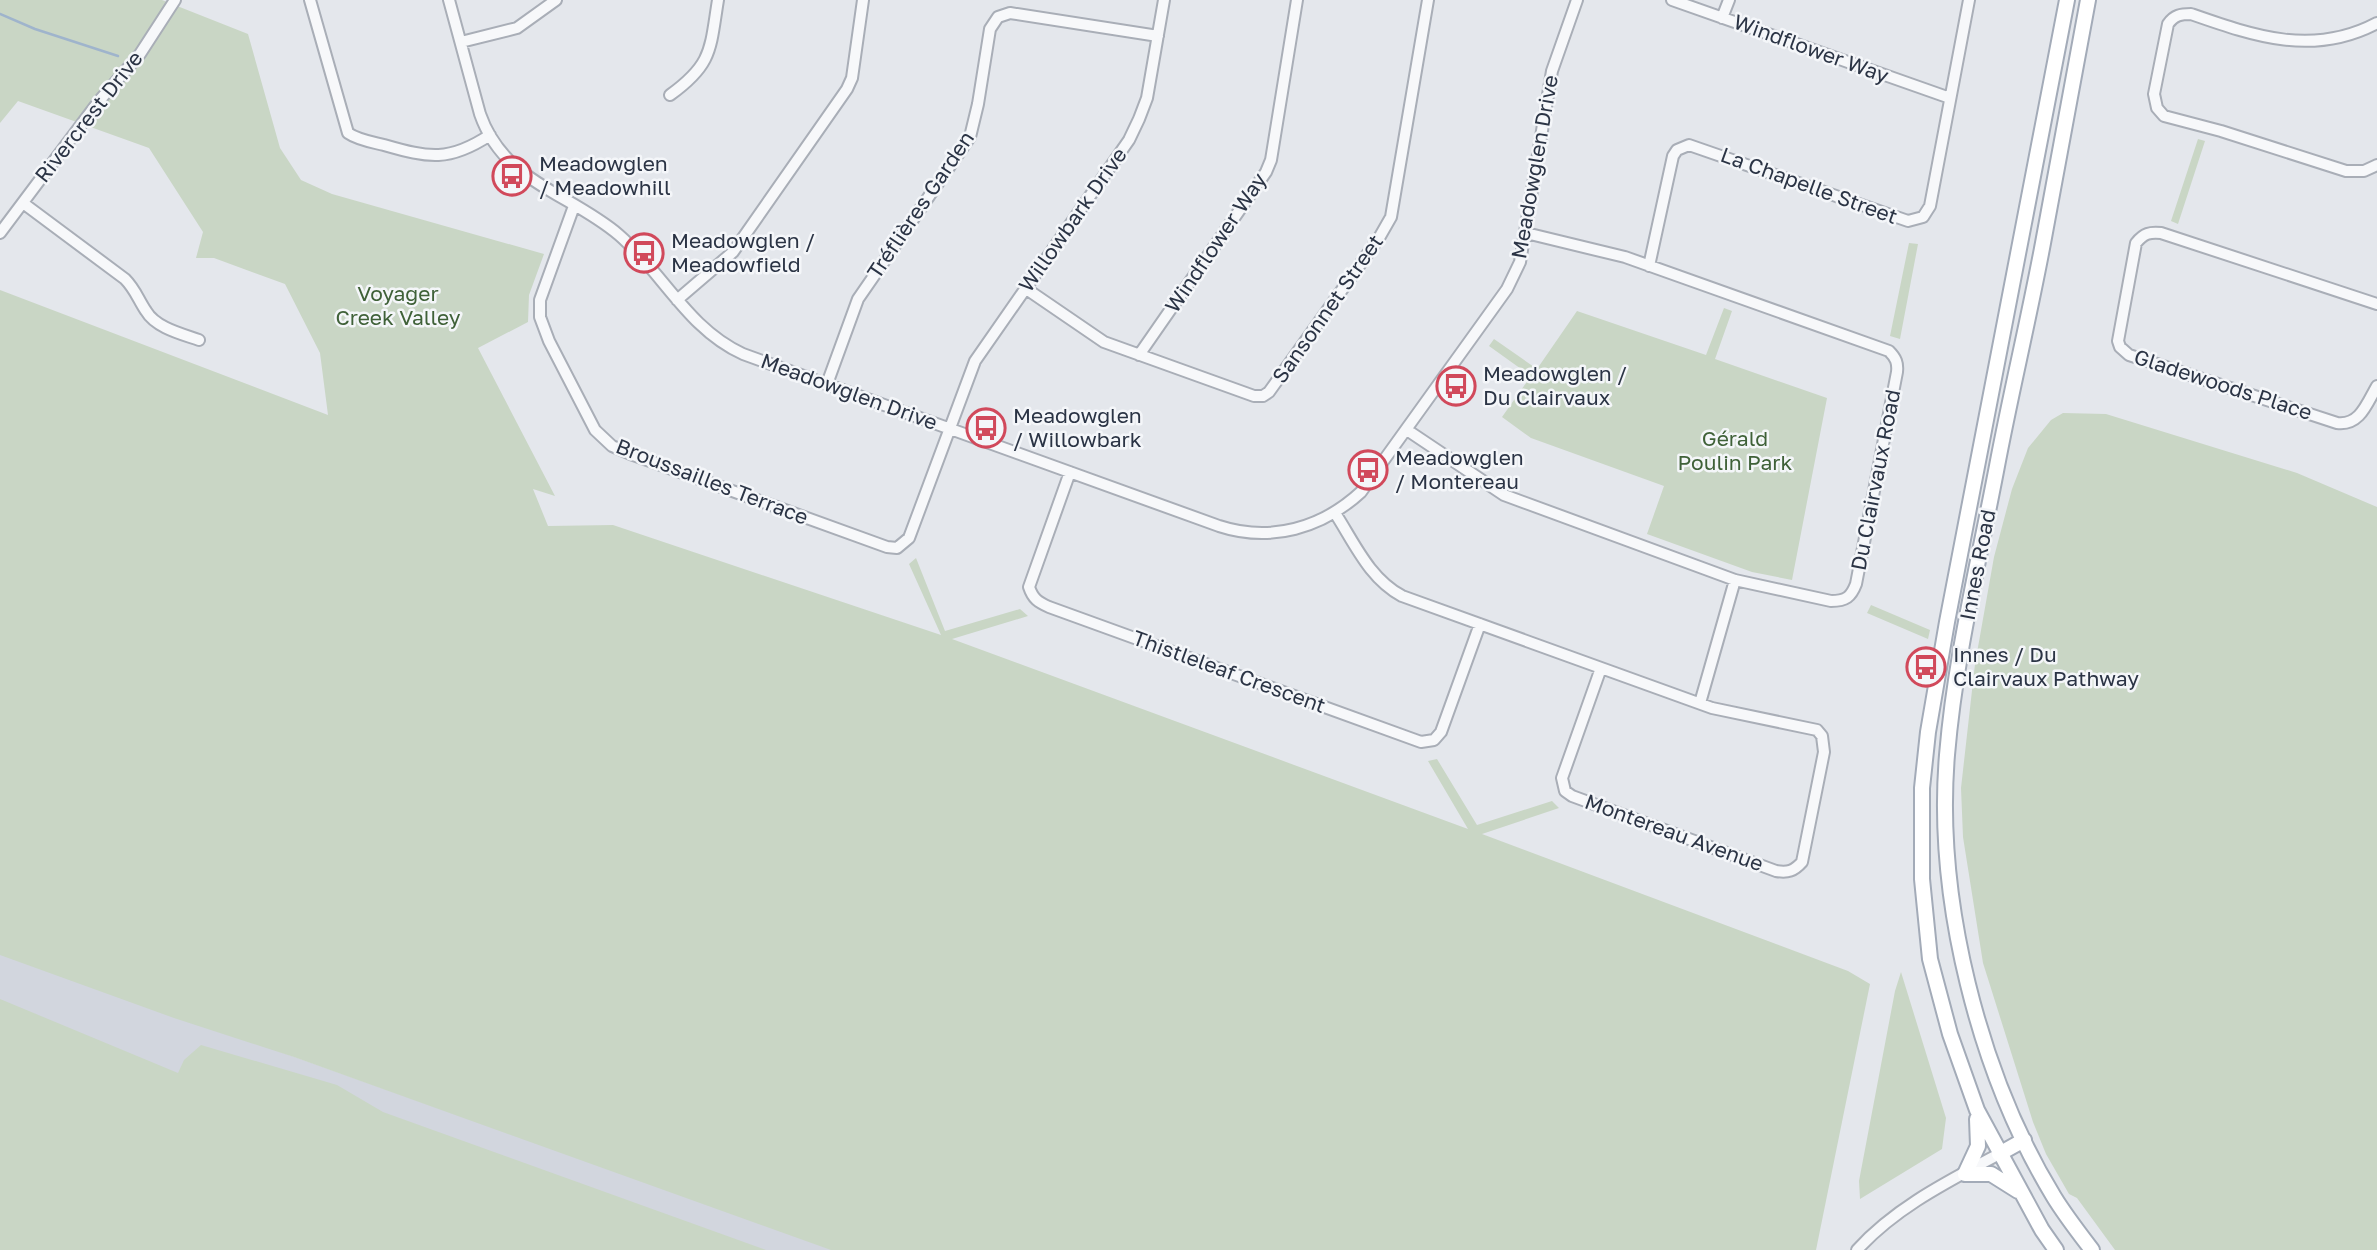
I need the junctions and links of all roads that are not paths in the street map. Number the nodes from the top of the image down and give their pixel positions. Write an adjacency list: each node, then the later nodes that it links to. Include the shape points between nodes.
1 (175, 0): 26 (street, Rivercrest Drive, via 139,54)
2 (310, 0): 24 (street, via 348,133 433,156 477,144)
3 (449, 0): 20 (street, Meadowglen Drive)
4 (556, 0): 20 (street, via 517,28)
5 (718, 0): 22 (street, via 708,56 692,79)
6 (863, 0): 32 (street, via 847,89 733,252)
7 (1164, 0): 19 (street, Willowbark Drive)
8 (1297, 0): 35 (street, Windflower Way, via 1266,172)
9 (1428, 0): 35 (street, Sansonnet Street, via 1391,217 1274,387 1263,396 1254,396)
10 (1577, 0): 29 (street, Meadowglen Drive, via 1552,71)
11 (1672, 0): 17 (street, Windflower Way)
12 (1729, 0): 17 (street)
13 (1969, 0): 23 (street, La Chapelle Street)
14 (2067, 0): 46 (main road, Innes Road, via 1947,622 1922,788 1922,878 1930,959)
15 (2088, 0): 21 (main road, Innes Road)
16 (2094, 0): 21 (main road)
17 (1723, 18): 23 (street, Windflower Way)
18 (2377, 23): 25 (street, via 2345,36 2289,42 2182,14 2168,24 2154,101 2160,113 2183,123 2346,172)
19 (1158, 36): 31 (street, Willowbark Drive, via 1147,98 1129,140); 36 (street, Tréflières Garden, via 1010,13 998,17 990,29 970,137 858,299)
20 (461, 42): 24 (street, Meadowglen Drive)
21 (2080, 44): 47 (main road, Innes Road, via 1962,652 1947,758 1950,878 1962,958 1974,1010)
22 (670, 95)
23 (1950, 98): 30 (street, La Chapelle Street, via 1930,206 1923,217 1908,221 1689,145 1673,156)
24 (490, 135): 27 (street, Meadowglen Drive, via 524,174)
25 (2377, 165)
26 (23, 202): 28 (street, Rivercrest Drive); 34 (street, via 125,279 155,321)
27 (574, 206): 32 (street, Meadowglen Drive, via 621,237); 38 (street, Broussailles Terrace, via 540,300 540,317 590,421 612,446 897,548 909,538)
28 (0, 233)
29 (1526, 233): 30 (street, Du Clairvaux Road); 39 (street, Meadowglen Drive, via 1520,262 1507,289)
30 (1649, 266): 42 (street, Du Clairvaux Road, via 1889,351 1898,363 1852,593 1847,599 1831,601)
31 (1025, 288): 35 (street, Sansonnet Street, via 1093,335); 38 (street, Willowbark Drive, via 975,361)
32 (677, 300): 36 (street, Meadowglen Drive, via 727,346)
33 (2377, 304): 37 (street, Gladewoods Place, via 2150,232 2136,243 2118,341 2129,355 2337,423 2356,420)
34 (199, 341)
35 (1139, 355)
36 (827, 384): 38 (street, Meadowglen Drive)
37 (2376, 388)
38 (949, 428): 40 (street, Meadowglen Drive)
39 (1407, 430): 41 (street, Meadowglen Drive, via 1362,492); 42 (street, Du Clairvaux Road, via 1504,495)
40 (1070, 472): 41 (street, Meadowglen Drive, via 1245,532 1302,528); 43 (street, Thistleleaf Crescent, via 1029,587 1037,602 1049,607 1421,742 1434,740 1441,732)
41 (1335, 513): 43 (street, Montereau Avenue, via 1381,582 1402,596)
42 (1735, 580): 45 (street)
43 (1480, 624): 44 (street, Montereau Avenue)
44 (1601, 668): 45 (street, Montereau Avenue); 45 (street, Montereau Avenue, via 1562,778 1565,791 1776,871 1792,871 1802,862 1824,752 1822,736 1810,727)
45 (1700, 703)
46 (1977, 1110): 48 (main road, Innes Road); 49 (main road, via 1978,1146)
47 (2024, 1140): 48 (main road); 53 (main road, Innes Road, via 2055,1198)
48 (1999, 1154): 49 (street); 50 (main road, Innes Road)
49 (1965, 1174): 50 (main road, via 1991,1174); 51 (street, via 1902,1209)
50 (2020, 1192): 52 (main road, Innes Road)
51 (1857, 1250)
52 (2056, 1250)
53 (2092, 1250)

